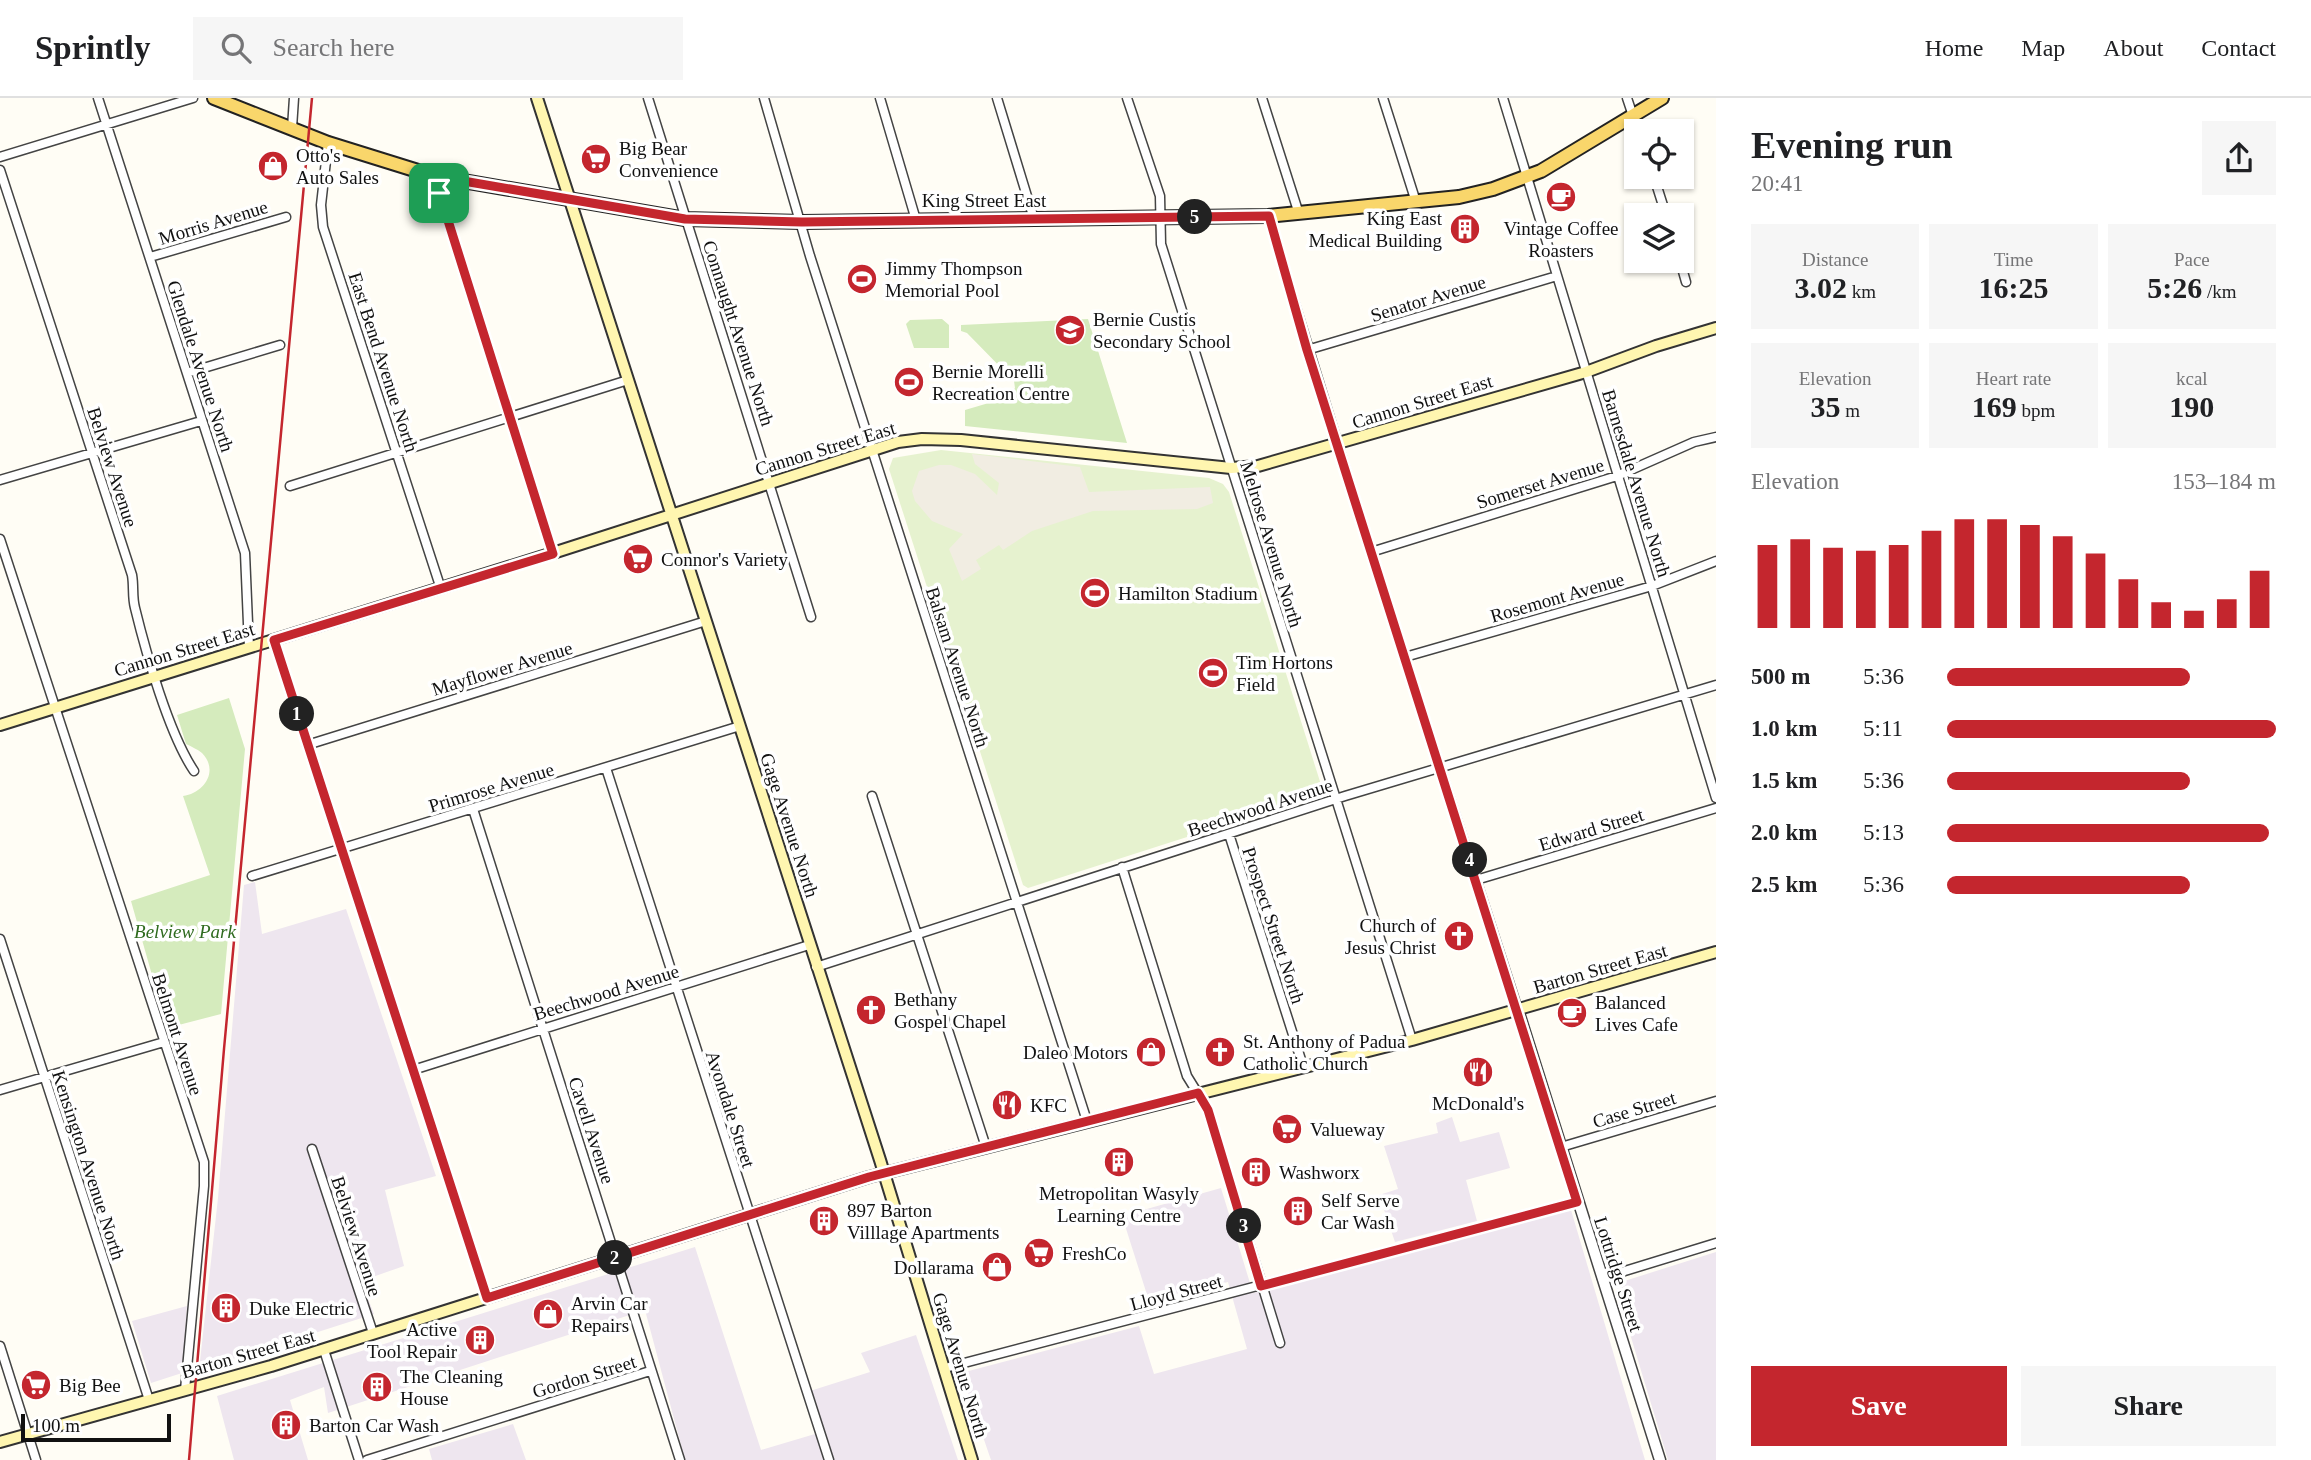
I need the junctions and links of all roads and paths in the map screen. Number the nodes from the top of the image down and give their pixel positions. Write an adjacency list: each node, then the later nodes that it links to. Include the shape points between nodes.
1 (97, 98): 18 (street, Glendale Avenue North)
2 (193, 98): 18 (street)
3 (214, 98): 19 (main road, King Street East)
4 (294, 98): 19 (street)
5 (537, 98): 25 (main road, Gage Avenue North)
6 (648, 98): 31 (street, Connaught Avenue North)
7 (764, 98): 34 (street, Balsam Avenue North)
8 (880, 98): 32 (street)
9 (997, 98): 33 (street)
10 (1127, 98): 30 (street, Melrose Avenue North, via 1160,196)
11 (1262, 98): 27 (street)
12 (1382, 98): 26 (street)
13 (1503, 98): 24 (street, Barnesdale Avenue North)
14 (1627, 98): 16 (street)
15 (1662, 98): 16 (main road, King Street East)
16 (1633, 116): 17 (street); 24 (main road, King Street East)
17 (1634, 119)
18 (106, 125): 21 (street); 35 (street, Glendale Avenue North)
19 (292, 128): 20 (main road, King Street East)
20 (328, 143): 23 (main road, King Street East); 50 (street, East Bend Avenue North, via 323,227)
21 (0, 157)
22 (0, 170): 51 (street, Belview Avenue)
23 (434, 176): 25 (main road, King Street East); 45 (street)
24 (1529, 177): 26 (main road, King Street East, via 1469,195); 37 (street, Barnesdale Avenue North)
25 (571, 201): 31 (main road, King Street East); 44 (main road, Gage Avenue North)
26 (1416, 202): 27 (main road, King Street East)
27 (1299, 214): 28 (main road, King Street East)
28 (1269, 216): 30 (main road, King Street East); 41 (street, Lottridge Street)
29 (286, 217): 35 (street, Morris Avenue)
30 (1162, 218): 33 (main road, King Street East); 52 (street, Melrose Avenue North, via 1161,244)
31 (685, 219): 34 (main road, King Street East); 55 (street, Connaught Avenue North)
32 (916, 219): 33 (main road, King Street East); 34 (main road, King Street East)
33 (1034, 219)
34 (802, 222): 49 (street, Balsam Avenue North)
35 (150, 257): 43 (street, Glendale Avenue North)
36 (1683, 273): 38 (street)
37 (1557, 276): 41 (street, Senator Avenue); 42 (street, Barnesdale Avenue North)
38 (1686, 282)
39 (1716, 328): 42 (main road, Cannon Street East)
40 (280, 345): 43 (street)
41 (1307, 350): 48 (street, Lottridge Street)
42 (1586, 372): 48 (main road, Cannon Street East); 53 (street, Barnesdale Avenue North)
43 (187, 373): 46 (street, Glendale Avenue North)
44 (628, 380): 45 (street); 57 (main road, Gage Avenue North)
45 (510, 417): 50 (street); 60 (street)
46 (201, 421): 51 (street); 67 (street, Glendale Avenue North, via 245,552)
47 (1716, 437): 53 (street, Somerset Avenue)
48 (1339, 444): 52 (main road, Cannon Street East, via 1271,464); 59 (street, Lottridge Street)
49 (872, 449): 52 (main road, Cannon Street East, via 922,439 961,440); 55 (main road, Cannon Street East); 89 (street, Balsam Avenue North)
50 (396, 452): 56 (street); 63 (street, East Bend Avenue North)
51 (92, 453): 54 (street); 69 (street, Belview Avenue, via 132,575 134,606)
52 (1231, 468): 81 (street, Melrose Avenue North)
53 (1618, 476): 59 (street, Somerset Avenue); 62 (street, Barnesdale Avenue North)
54 (0, 480)
55 (770, 483): 57 (main road, Cannon Street East); 64 (street, Connaught Avenue North)
56 (290, 486)
57 (672, 515): 60 (main road, Cannon Street East); 65 (main road, Gage Avenue North)
58 (0, 539): 72 (street, Belmont Avenue)
59 (1371, 552): 68 (street, Lottridge Street)
60 (553, 554): 63 (main road, Cannon Street East)
61 (1716, 562): 62 (street, Rosemont Avenue)
62 (1652, 586): 68 (street, Rosemont Avenue); 71 (street, Barnesdale Avenue North)
63 (441, 589): 66 (main road, Cannon Street East)
64 (811, 617)
65 (706, 621): 74 (main road, Gage Avenue North); 75 (street, Mayflower Avenue)
66 (274, 640): 67 (main road, Cannon Street East); 75 (street)
67 (249, 648): 69 (main road, Cannon Street East)
68 (1405, 657): 76 (street, Lottridge Street)
69 (156, 676): 72 (main road, Cannon Street East); 78 (street, Belview Avenue, via 181,752)
70 (1716, 685): 71 (street, Beechwood Avenue)
71 (1684, 693): 76 (street, Beechwood Avenue); 80 (street, Barnesdale Avenue North)
72 (54, 708): 73 (main road, Cannon Street East); 99 (street, Belmont Avenue)
73 (0, 725)
74 (740, 726): 77 (street, Primrose Avenue); 92 (main road, Gage Avenue North)
75 (307, 745): 85 (street)
76 (1440, 766): 81 (street, Beechwood Avenue); 88 (street, Lottridge Street)
77 (606, 768): 83 (street, Primrose Avenue); 95 (street, Avondale Street)
78 (194, 771)
79 (872, 796): 90 (street)
80 (1716, 798)
81 (1335, 799): 84 (street, Beechwood Avenue); 98 (street, Melrose Avenue North)
82 (1716, 808): 88 (street, Edward Street)
83 (473, 809): 85 (street, Primrose Avenue); 97 (street, Cavell Avenue)
84 (1229, 834): 86 (street, Beechwood Avenue); 100 (street, Prospect Street North)
85 (341, 850): 87 (street, Primrose Avenue); 101 (street)
86 (1122, 867): 89 (street, Beechwood Avenue); 104 (street, via 1187,1076)
87 (251, 876)
88 (1476, 880): 96 (street, Lottridge Street)
89 (1017, 902): 90 (street, Beechwood Avenue); 106 (street, Balsam Avenue North)
90 (917, 935): 94 (street, Beechwood Avenue); 107 (street)
91 (0, 939): 102 (street, Kensington Avenue North)
92 (809, 945): 94 (main road, Gage Avenue North); 95 (street, Beechwood Avenue)
93 (1716, 952): 96 (main road, Barton Street East)
94 (816, 967): 110 (main road, Gage Avenue North)
95 (675, 988): 97 (street, Beechwood Avenue); 112 (street, Avondale Street)
96 (1518, 1010): 98 (main road, Barton Street East); 108 (street, Lottridge Street)
97 (543, 1029): 101 (street, Beechwood Avenue); 114 (street, Cavell Avenue)
98 (1412, 1040): 100 (main road, Barton Street East)
99 (164, 1042): 102 (street); 124 (street, Belmont Avenue, via 204,1162)
100 (1303, 1066): 104 (main road, Barton Street East)
101 (413, 1070): 117 (street)
102 (44, 1077): 103 (street); 125 (street, Kensington Avenue North)
103 (0, 1090)
104 (1198, 1093): 106 (main road, Barton Street East); 116 (street, via 1208,1110)
105 (1716, 1101): 108 (street, Case Street)
106 (1087, 1121): 107 (main road, Barton Street East)
107 (986, 1147): 110 (main road, Barton Street East)
108 (1561, 1147): 111 (street, Lottridge Street)
109 (312, 1149): 118 (street, Belview Avenue)
110 (883, 1173): 112 (main road, Barton Street East); 122 (main road, Gage Avenue North)
111 (1577, 1202): 115 (street, Lottridge Street); 116 (street, Lloyd Street)
112 (749, 1216): 114 (main road, Barton Street East); 132 (street, Avondale Street)
113 (1716, 1243): 115 (street)
114 (615, 1258): 117 (main road, Barton Street East); 123 (street, Cavell Avenue)
115 (1602, 1278): 134 (street, Lottridge Street)
116 (1261, 1286): 119 (street); 122 (street, Lloyd Street)
117 (487, 1298): 118 (main road, Barton Street East)
118 (373, 1333): 121 (main road, Barton Street East)
119 (1280, 1343)
120 (0, 1346): 126 (street)
121 (324, 1350): 124 (main road, Barton Street East); 129 (street)
122 (945, 1368): 133 (main road, Gage Avenue North)
123 (650, 1371): 130 (street, Gordon Street); 131 (street, Cavell Avenue)
124 (185, 1390): 125 (main road, Barton Street East)
125 (149, 1400): 126 (main road, Barton Street East)
126 (28, 1434): 127 (main road, Barton Street East); 128 (street)
127 (0, 1442)
128 (36, 1460)
129 (359, 1460)
130 (367, 1460)
131 (680, 1460)
132 (829, 1460)
133 (972, 1460)
134 (1660, 1460)

